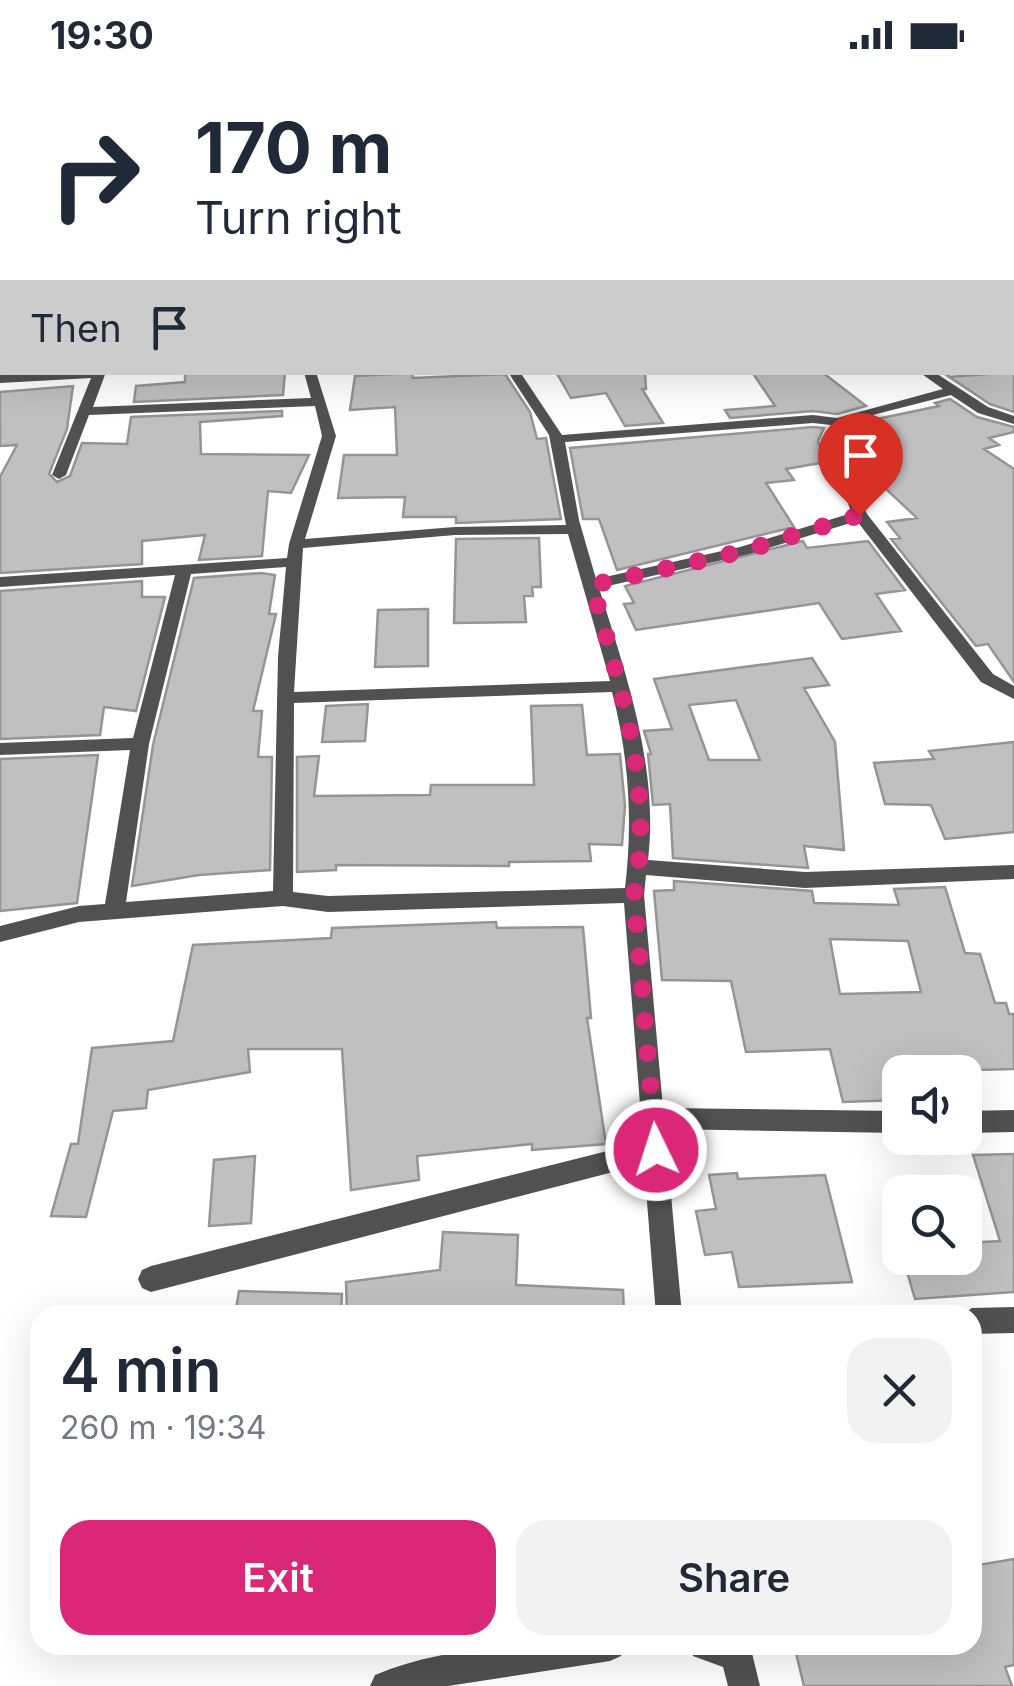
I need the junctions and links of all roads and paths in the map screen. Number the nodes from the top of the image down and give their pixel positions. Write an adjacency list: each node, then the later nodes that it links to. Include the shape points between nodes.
1 (59, 375): 6 (street)
2 (98, 375): 9 (street)
3 (310, 375): 8 (street)
4 (516, 375): 12 (street)
5 (930, 375): 7 (street)
6 (0, 378)
7 (952, 391): 10 (street); 11 (street)
8 (320, 402): 9 (street); 16 (street, via 329,436)
9 (85, 410): 13 (street)
10 (1014, 420)
11 (839, 422): 12 (street); 14 (street, via 828,440)
12 (558, 439): 15 (street)
13 (59, 475)
14 (860, 515): 19 (street, via 744,551); 21 (street, via 986,678)
15 (574, 529): 16 (street, via 455,531); 19 (street)
16 (296, 553): 17 (street); 22 (street)
17 (185, 567): 18 (street); 23 (street)
18 (0, 582)
19 (592, 585): 20 (street)
20 (620, 686): 22 (street); 25 (street, via 642,791)
21 (1014, 692)
22 (286, 698): 28 (street)
23 (140, 744): 24 (street); 29 (street)
24 (0, 749)
25 (639, 868): 26 (street, via 804,880); 27 (street)
26 (1014, 872)
27 (634, 895): 28 (street, via 328,904); 31 (street)
28 (283, 898): 29 (street)
29 (114, 911): 30 (street)
30 (0, 934)
31 (654, 1118): 34 (street); 35 (street)
32 (1014, 1120): 33 (street)
33 (982, 1121)
34 (882, 1122)
35 (656, 1150): 36 (street); 37 (street)
36 (151, 1278)
37 (668, 1305)
38 (1014, 1320): 39 (street)
39 (982, 1322)
40 (543, 1655): 41 (street)
41 (386, 1686)

